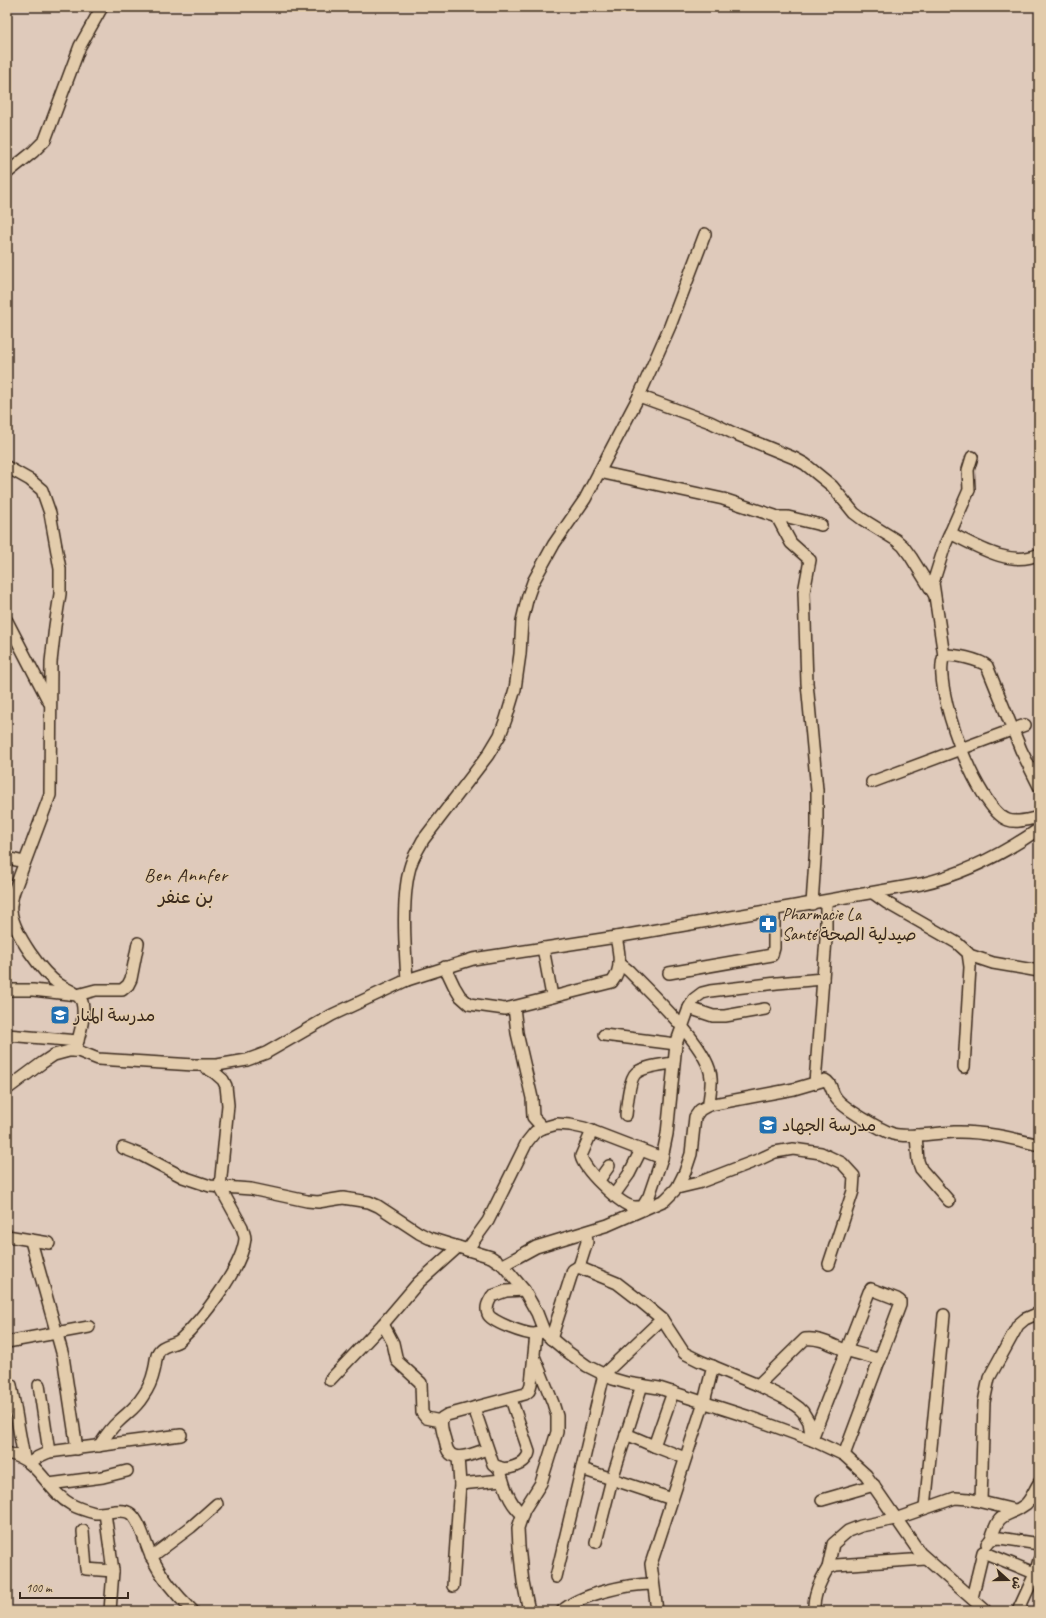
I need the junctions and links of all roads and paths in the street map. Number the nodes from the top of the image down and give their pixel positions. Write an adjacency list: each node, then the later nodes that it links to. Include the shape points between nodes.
1 (102, 7): 2 (street, via 80,46 45,140)
2 (7, 173)
3 (705, 234): 4 (street, via 670,326)
4 (639, 396): 7 (street); 12 (street, via 710,422 806,464 832,486 854,513 903,546)
5 (972, 457): 10 (street, via 968,470 969,490)
6 (7, 467): 15 (street, via 42,490 48,503 56,541 61,584 51,662)
7 (599, 472): 8 (street, via 723,499); 38 (street, via 530,589 522,621 515,689 500,734 488,755 423,840 411,864 406,894)
8 (777, 517): 9 (street); 27 (street, via 791,543 810,561 804,592 807,683 817,790)
9 (821, 525)
10 (950, 533): 11 (street, via 1011,558 1025,559); 12 (street, via 935,574)
11 (1039, 554)
12 (934, 594): 14 (street)
13 (7, 621): 15 (street)
14 (944, 656): 17 (street, via 960,656 982,662 987,666); 18 (street, via 944,688 950,718)
15 (50, 704): 24 (street, via 50,795)
16 (1025, 725): 17 (street)
17 (1013, 730): 18 (street); 20 (street)
18 (961, 750): 19 (street); 21 (street, via 983,794 1002,817 1013,821)
19 (872, 782)
20 (1039, 786)
21 (1038, 817)
22 (1039, 829): 25 (street, via 992,858 962,871 921,884)
23 (7, 858): 24 (street)
24 (24, 862): 40 (street, via 11,902 13,920 46,972)
25 (873, 893): 26 (street); 32 (street, via 957,943)
26 (826, 902): 27 (street); 37 (street)
27 (812, 904): 28 (street)
28 (774, 910): 29 (street); 36 (street, via 772,955)
29 (616, 937): 31 (street); 33 (street)
30 (138, 943): 40 (street, via 132,979 126,988 96,990)
31 (543, 948): 34 (street, via 473,959); 41 (street)
32 (969, 955): 35 (street, via 993,963); 52 (street)
33 (620, 964): 41 (street, via 612,982); 45 (street)
34 (445, 967): 38 (street); 42 (street, via 457,991 469,1004 505,1009)
35 (1039, 971)
36 (669, 973)
37 (824, 979): 43 (street, via 710,991 694,998); 53 (street)
38 (407, 980): 51 (street, via 332,1015 266,1053 232,1063)
39 (7, 990): 40 (street)
40 (77, 995): 49 (street, via 82,1008)
41 (552, 996): 42 (street)
42 (514, 1007): 58 (street, via 517,1033 532,1098 533,1117)
43 (689, 1008): 44 (street, via 713,1016); 45 (street)
44 (765, 1009)
45 (682, 1026): 48 (street); 56 (street, via 706,1061 711,1077)
46 (7, 1035): 49 (street)
47 (604, 1035): 48 (street)
48 (676, 1044): 50 (street)
49 (77, 1046): 51 (street, via 103,1059); 54 (street, via 54,1056)
50 (673, 1063): 57 (street, via 648,1068 635,1074); 64 (street, via 667,1134)
51 (202, 1065): 67 (street, via 223,1080 228,1094)
52 (964, 1068)
53 (815, 1083): 56 (street); 60 (street, via 828,1081 838,1101 875,1125 894,1134)
54 (10, 1087): 55 (street)
55 (7, 1100)
56 (710, 1106): 68 (street, via 700,1110 695,1117 691,1154)
57 (626, 1116)
58 (543, 1128): 59 (street, via 557,1124); 75 (street, via 535,1132 527,1142 488,1221)
59 (592, 1131): 63 (street); 66 (street, via 581,1156 587,1168)
60 (916, 1135): 61 (street, via 975,1133); 70 (street, via 921,1169)
61 (1039, 1145)
62 (123, 1148): 67 (street, via 195,1182)
63 (641, 1150): 64 (street); 69 (street, via 629,1174)
64 (662, 1158): 69 (street, via 643,1206 630,1206)
65 (609, 1166): 66 (street)
66 (599, 1180): 69 (street)
67 (220, 1187): 75 (street, via 251,1189 307,1201 343,1198 360,1200 378,1206 418,1233); 107 (street, via 244,1234 240,1256 220,1293 207,1310 178,1341 160,1350 144,1395 130,1413 109,1431)
68 (678, 1188): 71 (street, via 665,1200); 76 (street, via 698,1183 775,1152 793,1149 821,1152 842,1163 854,1176 853,1191)
69 (614, 1195)
70 (949, 1201)
71 (586, 1233): 77 (street, via 536,1247); 78 (street, via 587,1242)
72 (7, 1236): 73 (street)
73 (31, 1240): 74 (street); 85 (street)
74 (49, 1243)
75 (462, 1248): 77 (street, via 491,1257); 83 (street, via 418,1283)
76 (829, 1264)
77 (503, 1265): 79 (street)
78 (579, 1267): 82 (street, via 617,1283); 87 (street, via 573,1270)
79 (524, 1290): 86 (street, via 537,1313); 86 (street, via 506,1291 492,1296 487,1308 488,1313 491,1319 498,1323)
80 (1039, 1313): 128 (street, via 1018,1325 989,1378 984,1402)
81 (944, 1315): 130 (street)
82 (662, 1319): 92 (street, via 682,1350); 93 (street)
83 (383, 1324): 94 (street); 103 (street, via 393,1343 397,1361 421,1383 422,1413 426,1418)
84 (89, 1327): 85 (street)
85 (57, 1332): 88 (street); 109 (street)
86 (540, 1332): 87 (street); 90 (street)
87 (551, 1339): 93 (street, via 582,1363)
88 (7, 1342)
89 (846, 1350): 91 (street); 91 (street, via 868,1292 876,1290 900,1301); 97 (street, via 823,1341 805,1339); 106 (street)
90 (534, 1356): 100 (street, via 529,1390); 133 (street, via 557,1416 557,1432 541,1484)
91 (880, 1360): 113 (street)
92 (713, 1366): 97 (street); 101 (street)
93 (604, 1374): 96 (street, via 627,1383); 118 (street)
94 (330, 1380)
95 (11, 1385): 116 (street)
96 (642, 1385): 99 (street); 104 (street)
97 (758, 1385): 106 (street, via 788,1400 803,1412 809,1422)
98 (39, 1386): 111 (street)
99 (674, 1392): 101 (street); 108 (street)
100 (511, 1399): 102 (street); 117 (street, via 529,1455 525,1462)
101 (704, 1402): 106 (street); 115 (street)
102 (474, 1408): 103 (street, via 447,1415); 110 (street)
103 (441, 1421): 114 (street, via 448,1450)
104 (626, 1434): 108 (street); 120 (street)
105 (182, 1435): 107 (street)
106 (812, 1440): 113 (street)
107 (99, 1446): 109 (street)
108 (654, 1446): 115 (street)
109 (77, 1449): 111 (street)
110 (487, 1449): 114 (street); 117 (street, via 493,1464)
111 (49, 1452): 116 (street)
112 (7, 1454): 116 (street)
113 (844, 1455): 125 (street)
114 (458, 1457): 124 (street)
115 (685, 1458): 126 (street)
116 (27, 1460): 123 (street)
117 (499, 1468): 121 (street)
118 (582, 1469): 120 (street); 146 (street)
119 (127, 1471): 123 (street)
120 (612, 1479): 126 (street); 137 (street)
121 (502, 1480): 124 (street); 133 (street, via 516,1510)
122 (1039, 1483): 131 (street, via 1027,1503)
123 (49, 1484): 132 (street, via 61,1498 77,1507)
124 (460, 1484): 148 (street)
125 (874, 1485): 127 (street); 134 (street)
126 (672, 1498): 147 (street, via 651,1564)
127 (822, 1500)
128 (981, 1501): 130 (street, via 955,1498); 131 (street)
129 (216, 1504): 140 (street)
130 (925, 1508): 134 (street)
131 (1015, 1510): 136 (street, via 1002,1515 996,1523)
132 (105, 1513): 140 (street, via 131,1514); 144 (street)
133 (522, 1514): 152 (street, via 518,1535)
134 (895, 1519): 141 (street); 143 (street, via 874,1522 848,1531 833,1544)
135 (83, 1531): 144 (street, via 86,1569)
136 (991, 1539): 138 (street); 139 (street, via 986,1544)
137 (596, 1542)
138 (1039, 1544)
139 (984, 1552): 145 (street); 149 (street)
140 (152, 1557): 151 (street, via 165,1580)
141 (926, 1559): 143 (street, via 836,1565); 149 (street)
142 (1039, 1560): 145 (street)
143 (828, 1568): 155 (street, via 817,1590)
144 (113, 1571): 150 (street)
145 (1037, 1574): 157 (street)
146 (556, 1577)
147 (653, 1584): 153 (street, via 586,1597 575,1601); 154 (street)
148 (453, 1586)
149 (972, 1598): 156 (street)
150 (110, 1611)
151 (193, 1611)
152 (529, 1611)
153 (562, 1611)
154 (657, 1611)
155 (814, 1611)
156 (986, 1611)
157 (1018, 1611)

